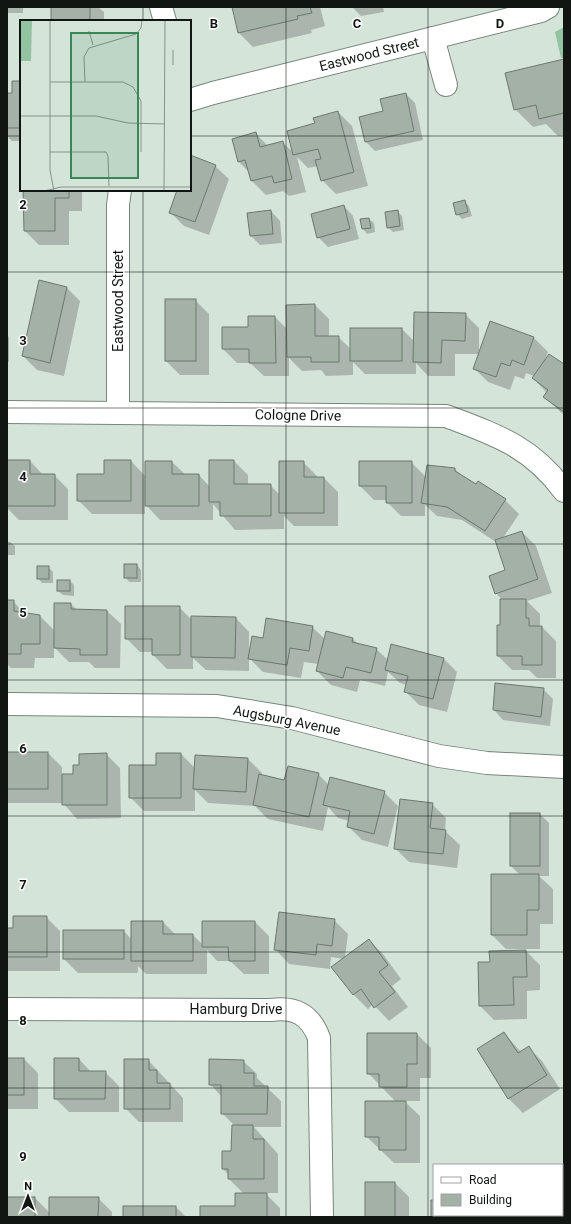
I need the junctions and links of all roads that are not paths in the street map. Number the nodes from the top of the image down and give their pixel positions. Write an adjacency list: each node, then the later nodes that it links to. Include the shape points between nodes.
1 (161, 7): 3 (street)
2 (548, 7): 4 (street, Eastwood Street, via 541,11)
3 (165, 20)
4 (433, 38): 5 (street); 6 (street, Eastwood Street)
5 (446, 85)
6 (191, 100)
7 (120, 191): 9 (street, Eastwood Street)
8 (7, 412): 9 (street, Cologne Drive)
9 (118, 413): 10 (street, Cologne Drive, via 446,416 511,442 534,458 554,477)
10 (564, 491)
11 (7, 704): 12 (street, Augsburg Avenue, via 217,706 292,718 439,756 487,763)
12 (564, 767)
13 (7, 1009): 14 (street, Hamburg Drive, via 284,1008 297,1011 308,1019 319,1038)
14 (322, 1217)

